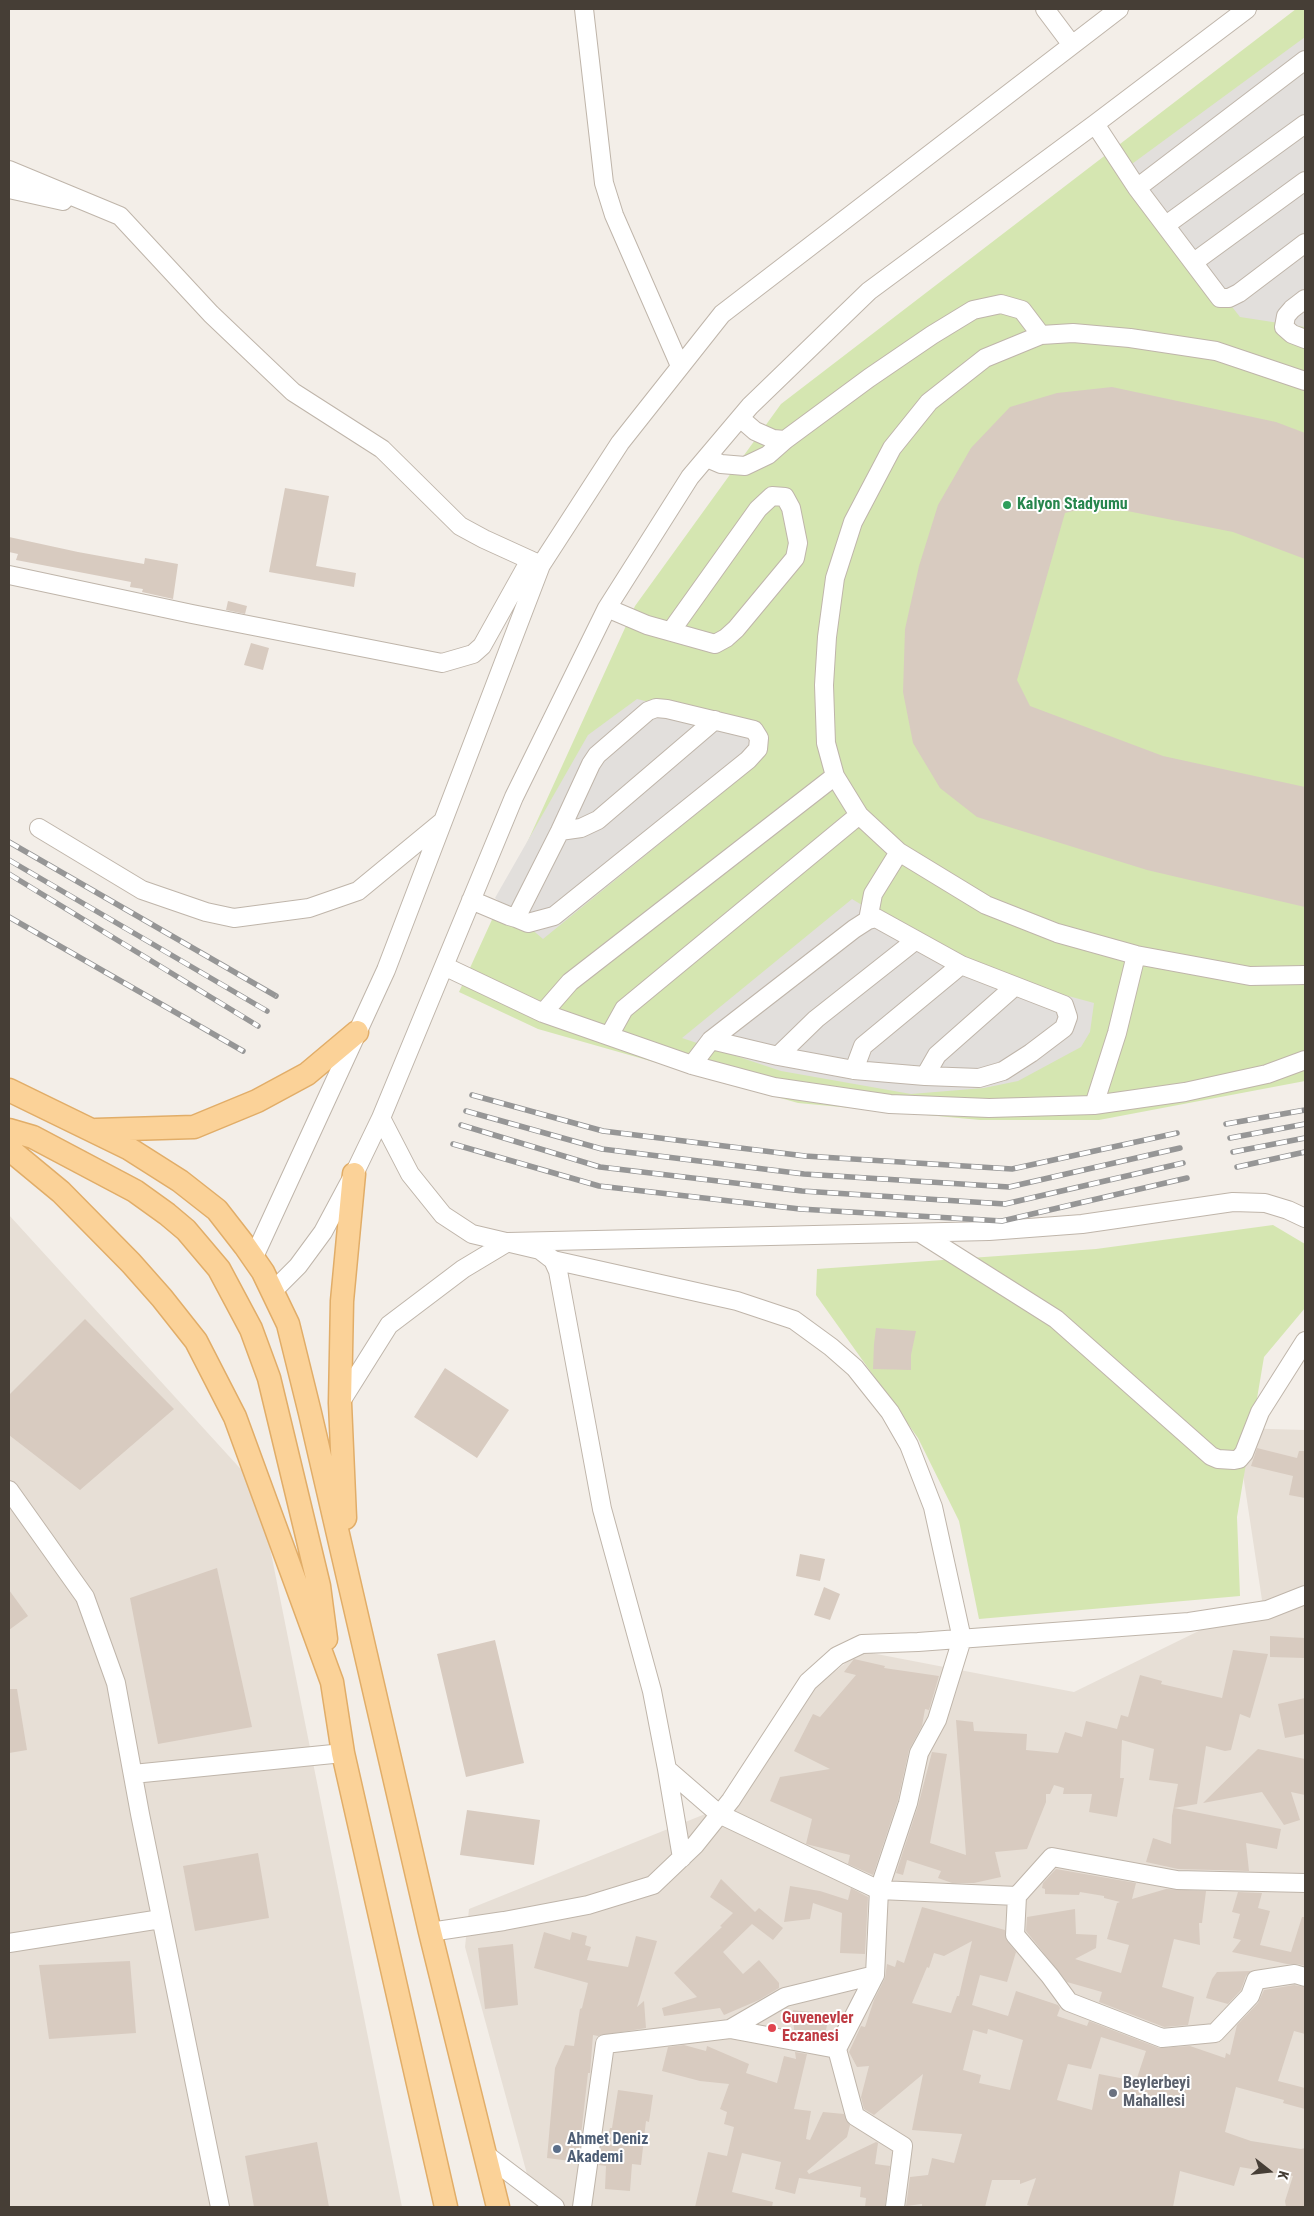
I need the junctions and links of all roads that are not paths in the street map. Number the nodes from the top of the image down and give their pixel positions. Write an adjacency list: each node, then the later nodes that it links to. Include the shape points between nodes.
1 (584, 9): 20 (street, via 604,183 614,215)
2 (1046, 9): 5 (street)
3 (1119, 9): 5 (street)
4 (1247, 9): 7 (street)
5 (1072, 45): 20 (street, via 722,314)
6 (1305, 60): 11 (street)
7 (1095, 124): 11 (street); 22 (street, via 869,291)
8 (1305, 124): 14 (street)
9 (9, 170): 13 (street)
10 (1305, 181): 16 (street)
11 (1137, 188): 14 (street)
12 (9, 189): 13 (street)
13 (105, 210): 25 (street, via 120,216 211,314 293,392 382,449 460,526)
14 (1166, 225): 16 (street)
15 (1305, 243): 16 (street, via 1239,294 1229,298 1220,298)
16 (1194, 262)
17 (1305, 300): 19 (street, via 1286,316 1284,327)
18 (1042, 335): 21 (street, via 1073,333 1130,338 1216,351); 23 (street, via 1022,310 1001,304 973,310 877,373); 30 (street, via 985,358 929,402 892,448 853,522 835,578 827,637 824,685 826,742)
19 (1305, 339)
20 (680, 366): 25 (street, via 620,443)
21 (1305, 381)
22 (740, 418): 23 (street, via 755,431); 24 (street)
23 (785, 440): 24 (street, via 768,455 745,466 721,464)
24 (707, 458): 27 (street, via 690,477)
25 (536, 563): 26 (street, via 482,646 473,654 442,664); 32 (street)
26 (9, 575)
27 (607, 608): 28 (street); 36 (street, via 514,797)
28 (671, 631): 28 (street, via 715,644 736,629 795,558 798,543 792,508 784,497 772,496 758,509)
29 (715, 720): 34 (street, via 598,820 581,828); 34 (street, via 667,709 648,711 597,755); 37 (street, via 754,730 759,738 758,749 554,916 528,923)
30 (835, 776): 31 (street); 45 (street, via 570,982)
31 (859, 815): 35 (street); 47 (street, via 624,1009)
32 (443, 821): 33 (street, via 358,891 309,908 234,918 142,890); 46 (street, via 386,970)
33 (39, 828)
34 (560, 831): 37 (street)
35 (899, 852): 38 (street, via 873,894); 40 (street, via 986,905 1057,933)
36 (471, 900): 37 (street); 42 (street)
37 (516, 918)
38 (868, 920): 39 (street, via 881,920); 48 (street)
39 (916, 940): 41 (street); 49 (street, via 816,1019)
40 (1136, 955): 43 (street, via 1250,976); 55 (street, via 1117,1033)
41 (961, 965): 44 (street); 52 (street, via 864,1046)
42 (444, 966): 45 (street); 56 (street)
43 (1305, 975)
44 (1014, 987): 53 (street, via 937,1055); 53 (street, via 1064,1005 1068,1017 1064,1028 1004,1071 979,1078)
45 (543, 1013): 47 (street)
46 (357, 1032): 58 (main road, via 307,1074 257,1101 194,1127); 64 (street)
47 (609, 1036): 51 (street)
48 (711, 1040): 49 (street); 51 (street)
49 (778, 1056): 52 (street)
50 (1305, 1060): 55 (street, via 1267,1074 1185,1092)
51 (692, 1064): 55 (street, via 774,1087 890,1104 988,1108)
52 (854, 1070): 53 (street)
53 (925, 1076)
54 (9, 1090): 58 (main road)
55 (1094, 1105)
56 (381, 1118): 60 (street); 63 (street, via 410,1174 444,1215 472,1234)
57 (9, 1130): 66 (main road, via 33,1137 152,1202 186,1230)
58 (92, 1130): 64 (main road, via 180,1181 217,1210)
59 (9, 1149): 75 (main road, via 99,1229 196,1341 235,1417)
60 (354, 1174): 67 (street, via 323,1232 298,1266); 70 (main road, via 342,1300)
61 (1305, 1218): 62 (street, via 1265,1203 1233,1202 1082,1224)
62 (920, 1233): 63 (street); 69 (street, via 1056,1319 1218,1459 1239,1459 1244,1453 1260,1412)
63 (508, 1242): 65 (street, via 540,1250); 70 (street, via 463,1269 389,1325)
64 (253, 1260): 66 (main road); 67 (main road)
65 (553, 1260): 74 (street, via 737,1302 794,1320 832,1347 890,1412 909,1444 934,1507); 77 (street, via 558,1271 602,1509 652,1690)
66 (229, 1286): 68 (main road)
67 (272, 1292): 68 (main road); 72 (main road, via 288,1324)
68 (241, 1308): 75 (main road, via 261,1353 276,1403 319,1586)
69 (1305, 1341)
70 (340, 1403): 72 (main road)
71 (9, 1490): 78 (street, via 85,1598 116,1683)
72 (347, 1574): 85 (main road)
73 (1305, 1595): 74 (street, via 1267,1610 1189,1622)
74 (962, 1639): 79 (street, via 862,1644 837,1656 808,1682); 82 (street, via 936,1720 919,1753 908,1803)
75 (332, 1682): 76 (main road)
76 (343, 1753): 78 (street); 93 (main road)
77 (667, 1769): 79 (street); 80 (street)
78 (133, 1774): 84 (street)
79 (719, 1814): 80 (street); 82 (street)
80 (682, 1858): 85 (street, via 653,1885 588,1905)
81 (1305, 1883): 83 (street, via 1177,1880 1052,1857)
82 (879, 1890): 83 (street); 87 (street)
83 (1017, 1896): 88 (street, via 1015,1935 1069,2002 1162,2038 1215,2033 1250,1996 1256,1980 1294,1974)
84 (161, 1919): 86 (street); 92 (street)
85 (430, 1932): 91 (main road)
86 (9, 1943)
87 (875, 1975): 89 (street, via 785,1997); 90 (street)
88 (1305, 1976)
89 (730, 2029): 90 (street); 96 (street, via 605,2044)
90 (837, 2049): 97 (street, via 855,2116 903,2146)
91 (485, 2154): 94 (main road); 95 (street)
92 (220, 2207)
93 (446, 2207)
94 (498, 2207)
95 (555, 2207)
96 (582, 2207)
97 (895, 2207)

